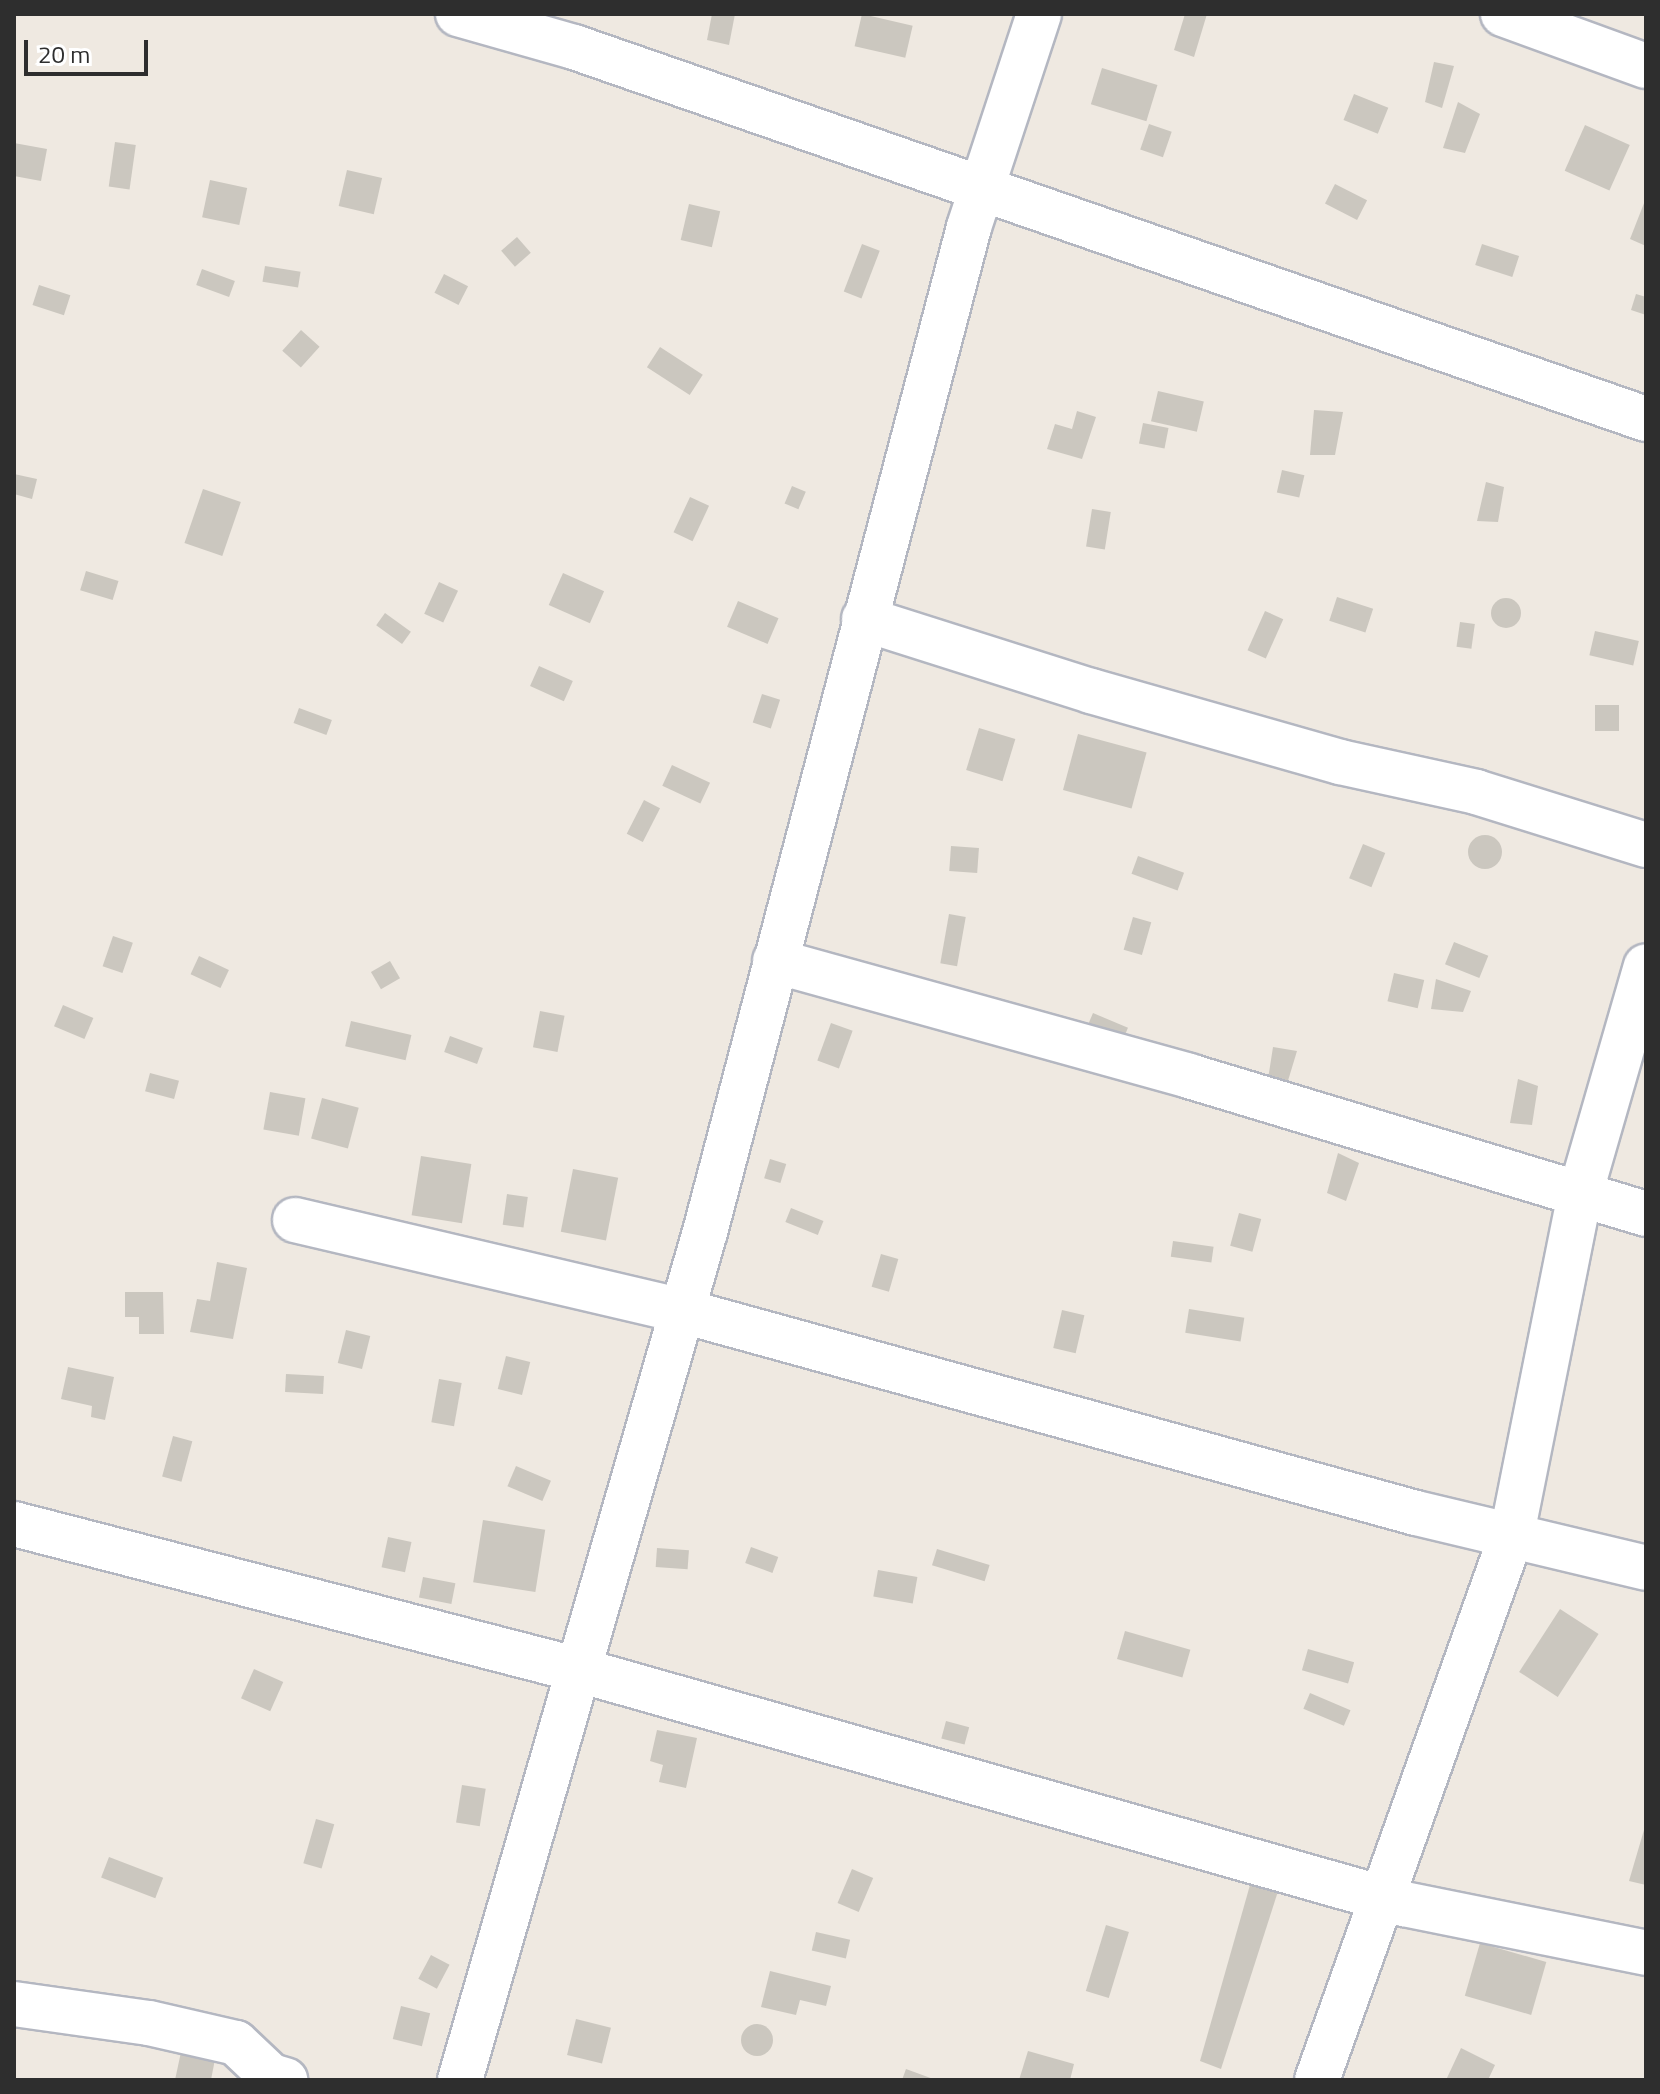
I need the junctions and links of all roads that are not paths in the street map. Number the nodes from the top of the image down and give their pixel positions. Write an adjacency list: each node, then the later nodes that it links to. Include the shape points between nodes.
1 (458, 14): 5 (street, via 574,47)
2 (1039, 14): 5 (street)
3 (1503, 14): 4 (street)
4 (1646, 66)
5 (982, 192): 6 (street); 7 (street)
6 (1646, 419)
7 (864, 619): 8 (street, via 1091,691 1340,762 1476,792); 9 (street)
8 (1646, 845)
9 (775, 961): 11 (street, via 1189,1076); 14 (street)
10 (1646, 966): 11 (street)
11 (1579, 1198): 12 (street); 16 (street)
12 (1646, 1214)
13 (295, 1220): 14 (street)
14 (683, 1311): 16 (street, via 1416,1513); 18 (street)
15 (14, 1524): 18 (street)
16 (1512, 1534): 17 (street); 19 (street)
17 (1646, 1568)
18 (579, 1670): 19 (street); 23 (street)
19 (1382, 1898): 20 (street); 24 (street)
20 (1646, 1953)
21 (14, 2004): 22 (street, via 149,2023 236,2043 271,2076)
22 (285, 2080)
23 (460, 2080)
24 (1317, 2080)

